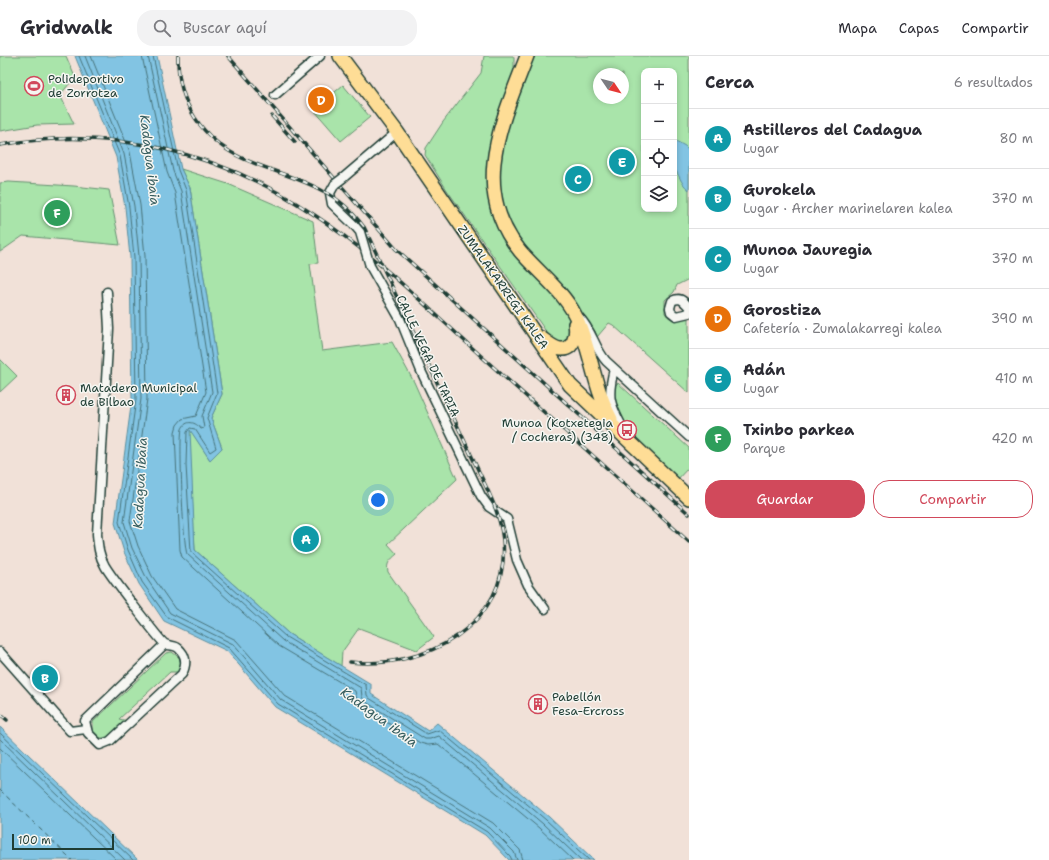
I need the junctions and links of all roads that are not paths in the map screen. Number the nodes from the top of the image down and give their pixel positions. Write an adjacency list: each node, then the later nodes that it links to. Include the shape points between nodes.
1 (320, 56): 6 (street)
2 (340, 56): 7 (main road, ZUMALAKARREGI KALEA)
3 (517, 56): 5 (main road)
4 (527, 56): 5 (main road)
5 (517, 83): 10 (main road, via 494,157 496,207 510,238)
6 (275, 95)
7 (397, 132): 12 (main road, ZUMALAKARREGI KALEA); 19 (street, CALLE VEGA DE TAPIA, bridge, via 335,184 330,193 332,204 360,232 370,266 400,319 421,370 481,496 489,507 507,519 517,560 528,585)
8 (108, 292): 20 (street, via 109,329 98,549 116,582)
9 (689, 307): 11 (street, via 683,300 677,299 672,301 670,308 676,316)
10 (573, 313): 12 (main road, via 576,332 569,348 552,346); 13 (street, via 586,324 599,353); 17 (main road, via 599,394 612,422)
11 (689, 314)
12 (536, 334): 17 (main road, ZUMALAKARREGI KALEA, via 570,385)
13 (614, 369): 14 (street); 15 (street)
14 (621, 376): 15 (street); 16 (street)
15 (611, 382): 17 (street, via 608,395 613,408)
16 (689, 437)
17 (636, 445): 18 (main road, ZUMALAKARREGI KALEA)
18 (689, 498)
19 (545, 609)
20 (165, 644): 22 (street, via 85,721); 22 (street, via 178,647 184,656 186,662 182,674 107,744 100,745)
21 (0, 652): 22 (street, via 70,731)
22 (86, 729)

